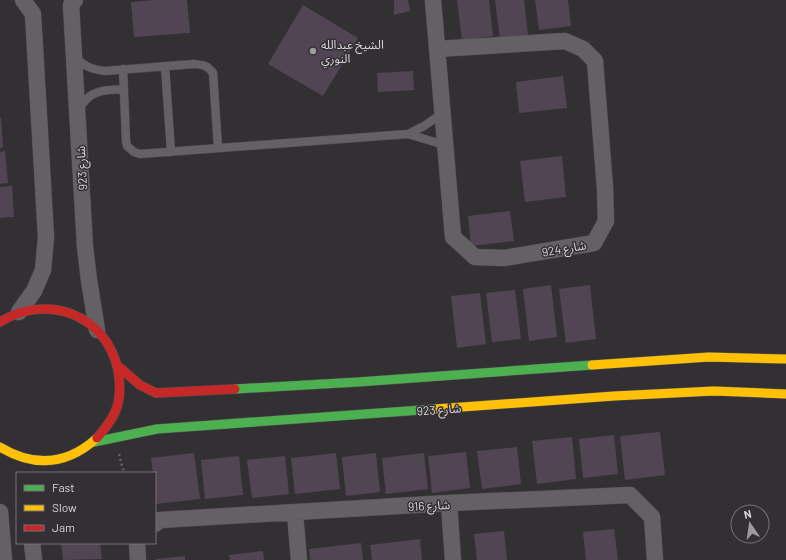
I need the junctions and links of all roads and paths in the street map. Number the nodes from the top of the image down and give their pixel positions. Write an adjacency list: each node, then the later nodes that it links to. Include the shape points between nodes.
1 (23, 0): 4 (street)
2 (433, 0): 5 (street, شارع 924)
3 (71, 2): 6 (street, شارع 923)
4 (36, 7): 16 (street, via 46,237 43,270 34,291)
5 (437, 49): 11 (street, شارع 924); 13 (street, شارع 924, via 565,41 583,49 595,61 606,222 594,243 504,258 474,257 453,237)
6 (74, 56): 8 (lane, via 84,66 93,70); 10 (street, شارع 923)
7 (165, 66): 8 (lane); 14 (lane, via 194,64 209,68 212,73); 15 (lane)
8 (123, 69): 9 (lane)
9 (124, 89): 10 (lane, via 98,92 89,96); 15 (lane, via 127,146 140,154)
10 (77, 109): 18 (street, شارع 923, via 86,247)
11 (442, 113): 12 (lane); 13 (street, شارع 924)
12 (408, 134): 13 (lane); 14 (lane)
13 (445, 147)
14 (218, 148): 15 (lane)
15 (171, 152)
16 (19, 312): 17 (street); 18 (street, via 47,308 61,310 74,314)
17 (0, 322)
18 (97, 330): 20 (street, via 110,347)
19 (786, 359): 20 (street, via 709,357 358,382 156,393 140,385)
20 (118, 366): 22 (street, via 120,387 116,407 108,426)
21 (786, 394): 22 (street, شارع 923, via 714,391 614,396 157,429)
22 (94, 442): 24 (street)
23 (0, 447): 24 (street, via 13,455 31,460)
24 (66, 458): 25 (street)
25 (53, 472)
26 (448, 503): 28 (street, شارع 916); 36 (street); 37 (street, شارع 916, via 630,495 652,517)
27 (0, 512): 32 (street)
28 (295, 513): 29 (street, شارع 916, via 160,520); 35 (street)
29 (156, 523)
30 (32, 544): 33 (street)
31 (137, 544): 34 (street)
32 (4, 560)
33 (34, 560)
34 (138, 560)
35 (299, 560)
36 (453, 560)
37 (655, 560)

